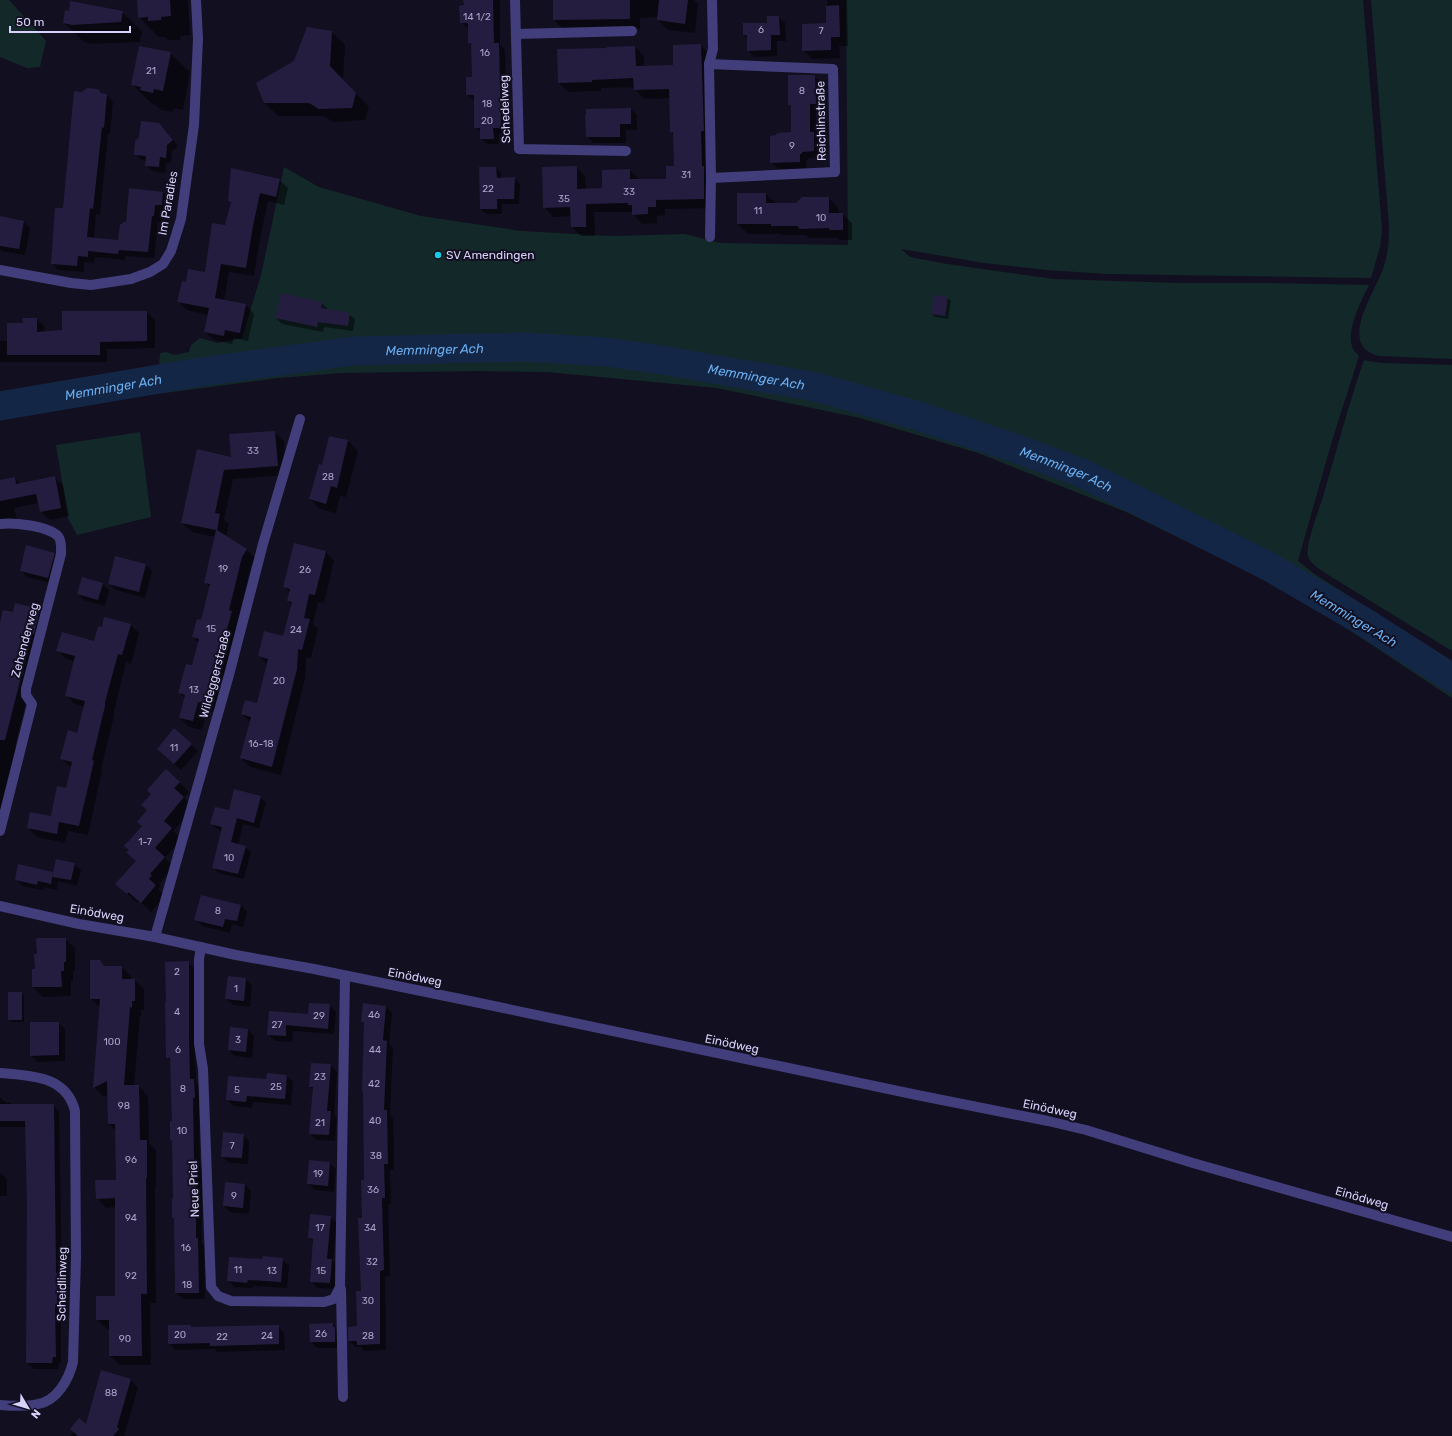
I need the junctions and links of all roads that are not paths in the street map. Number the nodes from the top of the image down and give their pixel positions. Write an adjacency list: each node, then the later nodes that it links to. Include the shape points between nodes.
1 (196, 0): 10 (street, Im Paradies, via 198,39 194,125 181,219 171,251 163,264 131,279 91,285)
2 (515, 0): 5 (street, Schedelweg)
3 (712, 0): 6 (street, via 713,49)
4 (632, 31): 5 (street)
5 (516, 34): 7 (street, Schedelweg, via 519,149)
6 (709, 64): 8 (street); 8 (street, Reichlinstraße, via 833,69 835,172)
7 (626, 151)
8 (711, 178): 9 (street)
9 (710, 237)
10 (0, 270)
11 (300, 419): 15 (street, Wildeggerstraße)
12 (0, 524): 13 (street, Zehenderweg, via 19,524 50,532 58,536 61,542 61,554 26,689 26,695 32,704)
13 (0, 832)
14 (0, 906): 15 (street, Einödweg, via 79,924)
15 (155, 937): 16 (street, Einödweg)
16 (201, 947): 17 (street, Einödweg); 20 (street, Neue Priel, via 199,1044 203,1069 211,1287 218,1296 231,1301 324,1302 334,1299)
17 (345, 976): 19 (street, Einödweg, via 1078,1128); 20 (street)
18 (0, 1073): 22 (street, Scheidlinweg, via 45,1079 57,1085 72,1101 75,1111 76,1257 73,1362 70,1374 62,1387 47,1401 39,1404)
19 (1452, 1236)
20 (340, 1287): 21 (street)
21 (343, 1397)
22 (0, 1405)

